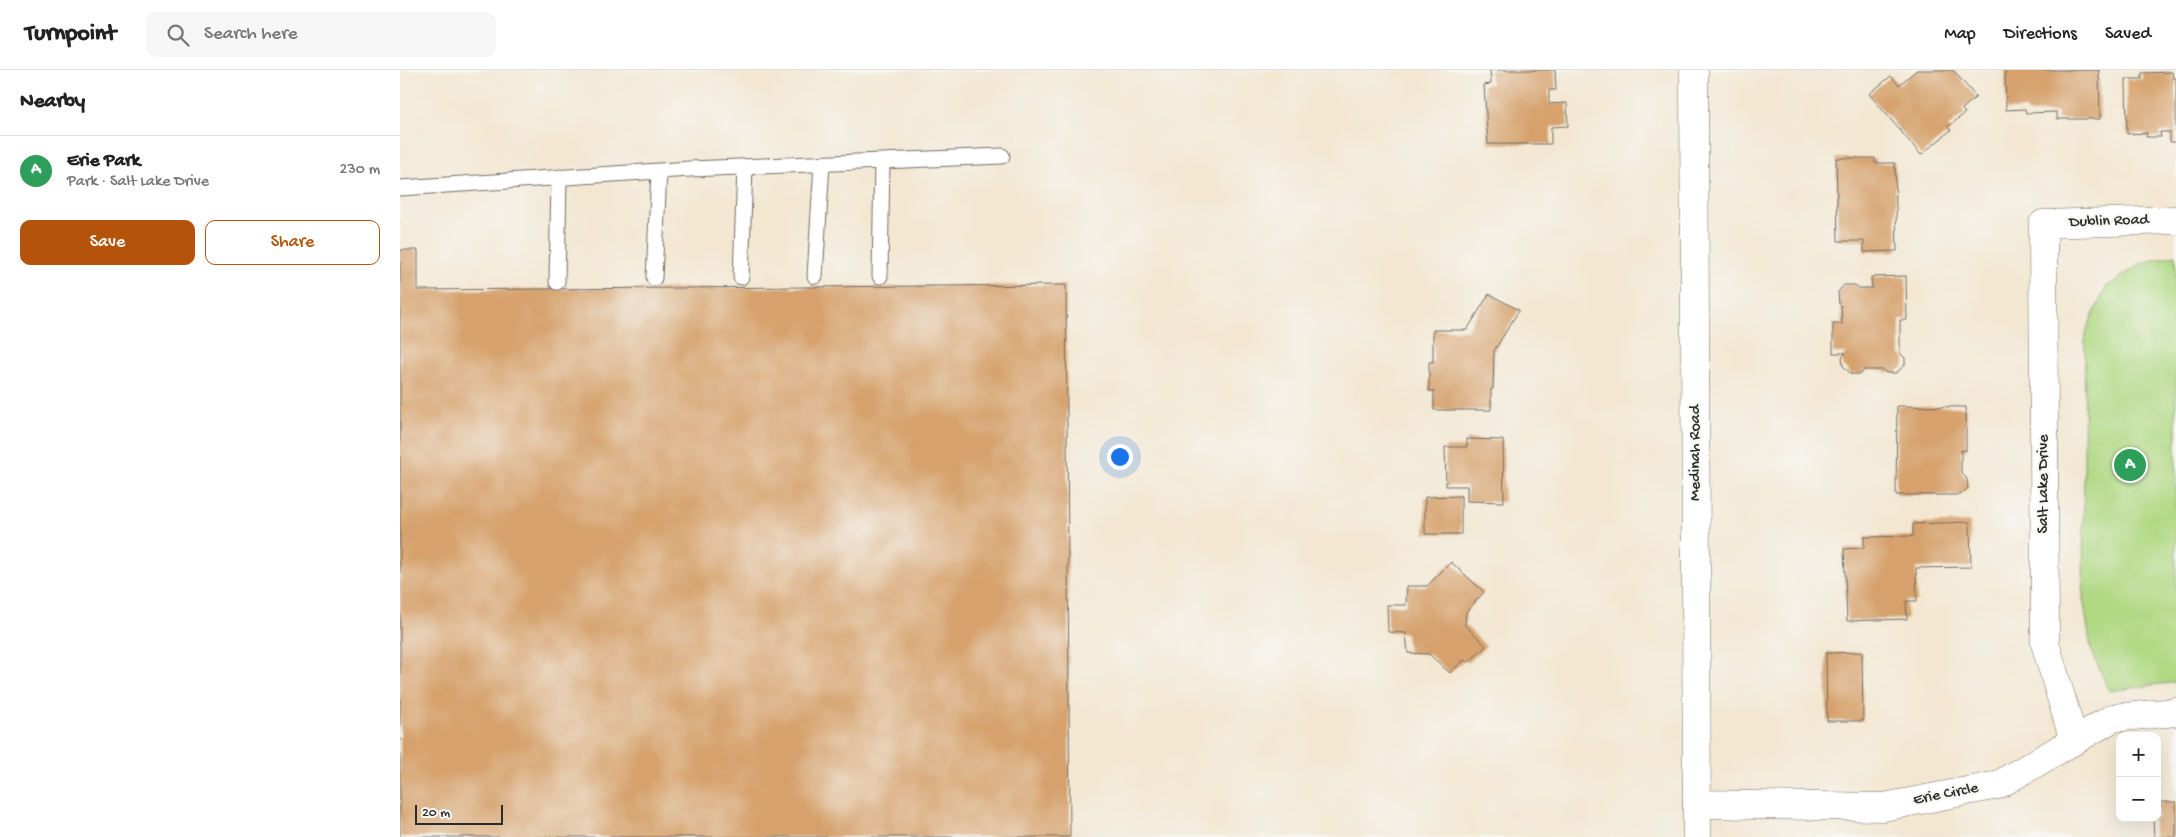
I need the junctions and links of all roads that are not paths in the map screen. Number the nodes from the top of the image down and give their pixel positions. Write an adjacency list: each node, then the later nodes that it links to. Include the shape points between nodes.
1 (1694, 70): 18 (street, Medinah Road)
2 (1002, 156): 3 (lane)
3 (882, 161): 4 (lane); 12 (lane)
4 (822, 164): 5 (lane); 11 (lane)
5 (745, 167): 6 (lane); 13 (lane)
6 (659, 170): 7 (lane); 14 (lane)
7 (559, 177): 8 (lane); 15 (lane)
8 (400, 188)
9 (2176, 220): 10 (street, Dublin Road)
10 (2043, 224): 17 (street, Salt Lake Drive, via 2046,643)
11 (816, 276)
12 (880, 276)
13 (741, 277)
14 (654, 278)
15 (557, 282)
16 (2176, 712): 17 (street, Erie Circle, via 2113,718)
17 (2074, 741): 18 (street, Erie Circle, via 1998,785 1884,807)
18 (1697, 804): 19 (street, Medinah Road)
19 (1697, 837)

